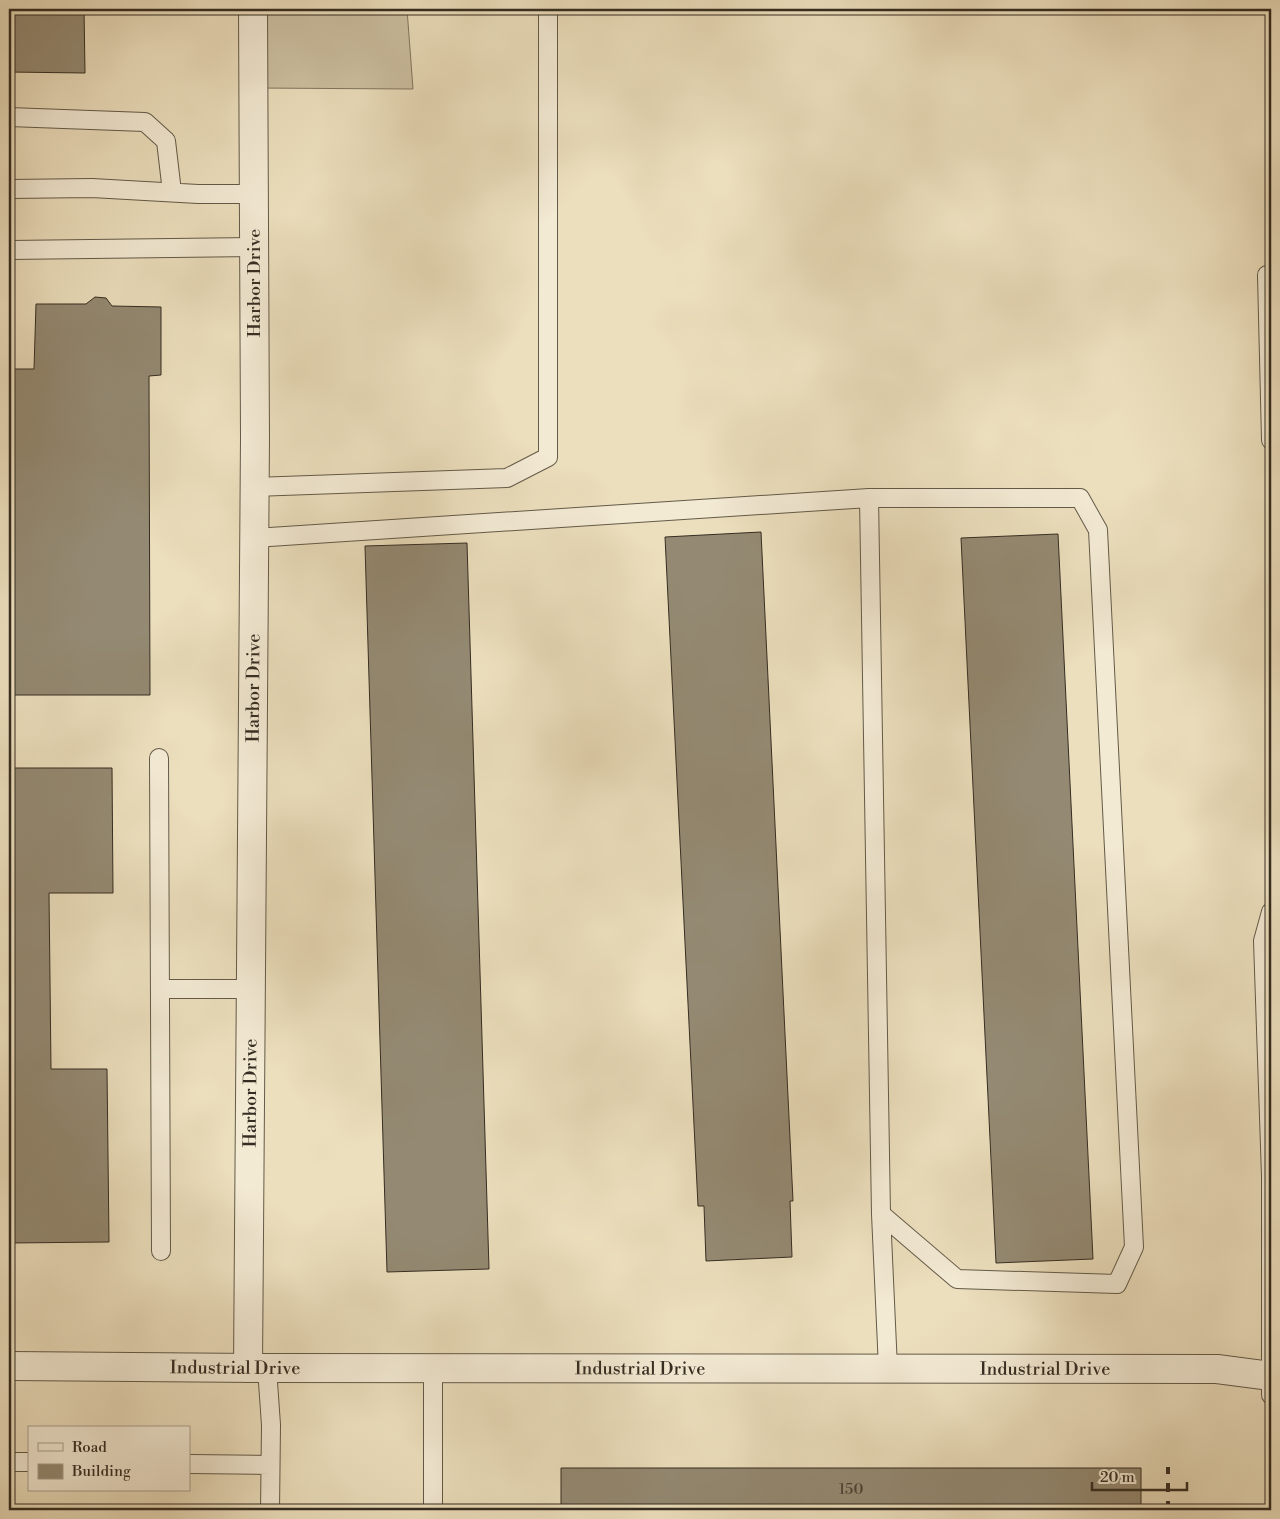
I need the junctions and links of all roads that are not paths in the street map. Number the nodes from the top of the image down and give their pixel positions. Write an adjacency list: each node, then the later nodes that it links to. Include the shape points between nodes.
1 (253, 9): 6 (street, Harbor Drive)
2 (548, 9): 11 (lane, via 548,457 507,478)
3 (9, 117): 5 (lane, via 144,122 166,141)
4 (9, 189): 5 (lane, via 92,188)
5 (172, 192): 6 (lane)
6 (254, 194): 7 (street, Harbor Drive)
7 (254, 248): 8 (lane); 11 (street, Harbor Drive)
8 (9, 250)
9 (1267, 275): 10 (lane)
10 (1271, 440)
11 (254, 487): 13 (street, Harbor Drive)
12 (869, 498): 13 (lane); 18 (lane); 18 (lane, via 1080,498 1098,530 1134,1247 1117,1284 957,1279)
13 (254, 538): 17 (street, Harbor Drive)
14 (159, 758): 16 (lane)
15 (1271, 912): 24 (lane, via 1263,941 1271,1176)
16 (160, 989): 17 (lane); 19 (lane)
17 (251, 989): 21 (street, Harbor Drive)
18 (881, 1214): 23 (lane)
19 (161, 1252)
20 (9, 1366): 21 (street, Industrial Drive)
21 (257, 1368): 22 (street, Industrial Drive); 29 (lane, via 271,1425)
22 (433, 1368): 23 (street, Industrial Drive); 31 (lane)
23 (888, 1368): 24 (street, Industrial Drive, via 1217,1369)
24 (1271, 1376): 25 (lane)
25 (1271, 1395)
26 (9, 1462): 27 (lane)
27 (28, 1462)
28 (190, 1464): 29 (lane)
29 (270, 1465): 30 (lane)
30 (270, 1510)
31 (433, 1510)

